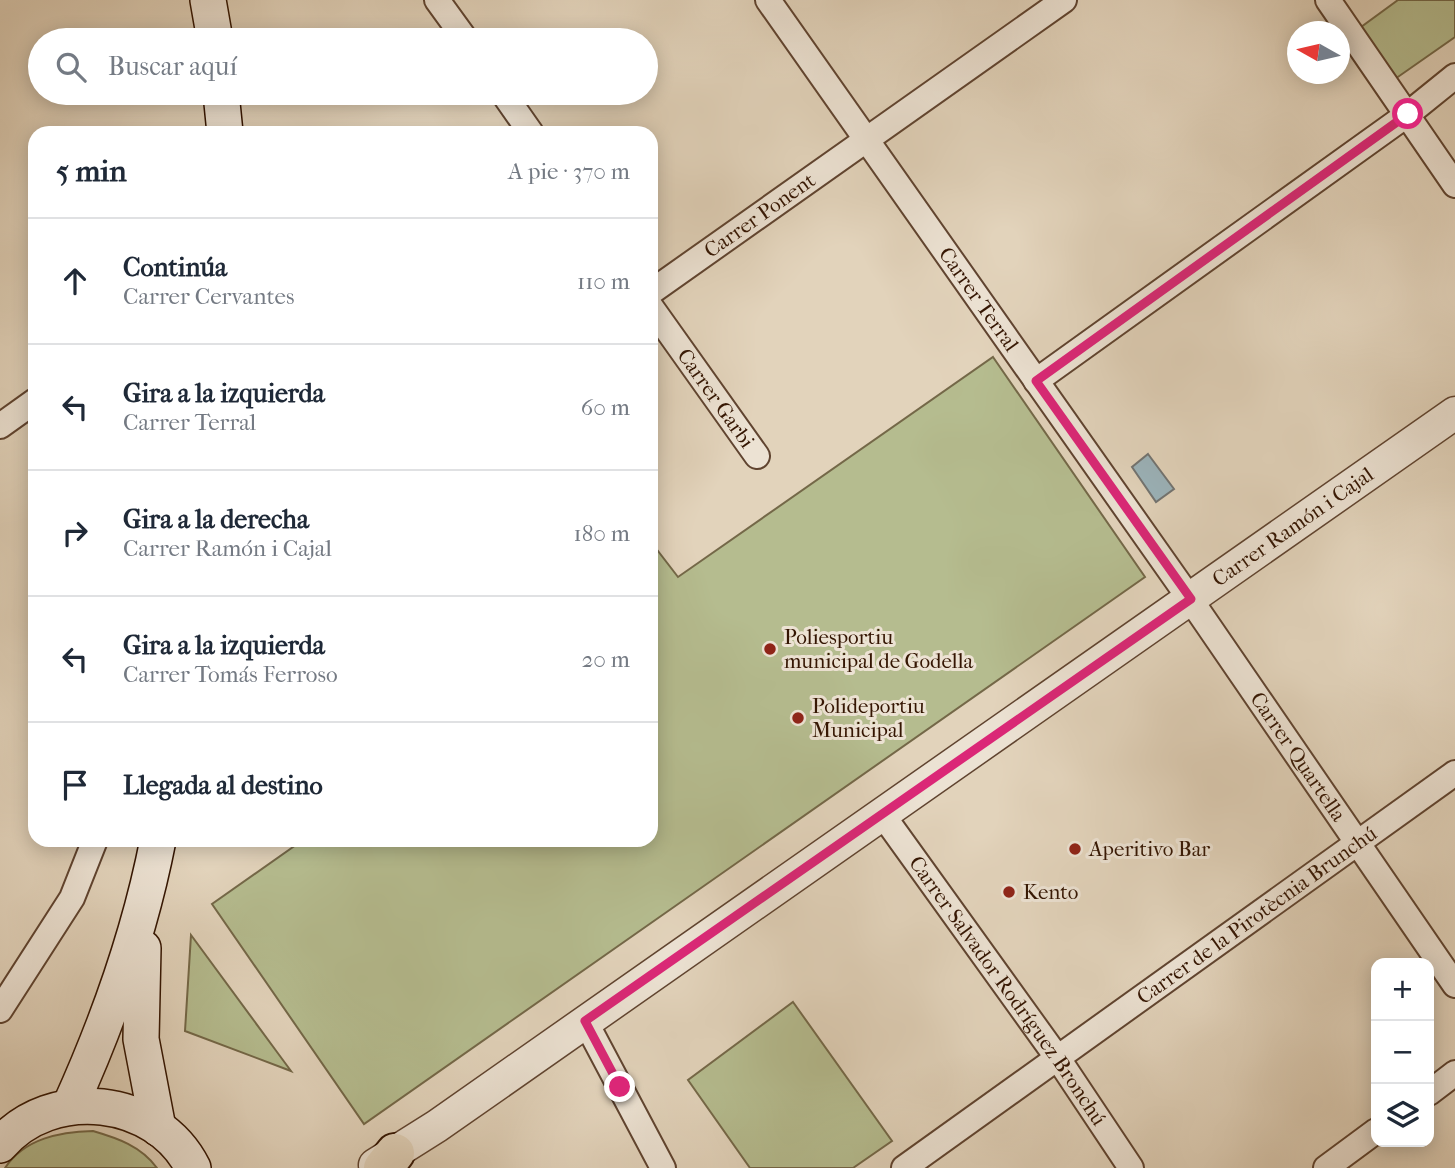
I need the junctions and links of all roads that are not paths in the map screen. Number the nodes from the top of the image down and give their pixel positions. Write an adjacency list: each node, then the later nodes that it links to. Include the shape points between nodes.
1 (208, 0): 6 (main road)
2 (437, 0): 7 (street)
3 (768, 0): 14 (street, Carrer Terral)
4 (1064, 0): 14 (street, Carrer Ponent)
5 (1328, 0): 11 (street)
6 (213, 28)
7 (457, 28)
8 (1455, 76): 11 (street)
9 (222, 105): 12 (main road)
10 (511, 105): 13 (street)
11 (1408, 114): 15 (street); 18 (street)
12 (224, 126)
13 (526, 126)
14 (866, 138): 16 (street, Carrer Ponent); 18 (street, Carrer Terral)
15 (1455, 185)
16 (658, 287)
17 (658, 317): 22 (street, Carrer Garbi)
18 (1036, 381): 23 (street, Carrer Terral)
19 (28, 406): 21 (street)
20 (1455, 412): 23 (street, Carrer Ramón i Cajal)
21 (0, 426)
22 (757, 456)
23 (1191, 599): 25 (street, Carrer Ramón i Cajal); 26 (street, Carrer Quartella)
24 (1455, 773): 26 (street, Carrer de la Pirotècnia Brunchú)
25 (882, 814): 32 (street, Carrer Ramón i Cajal); 33 (street, Carrer Salvador Rodríguez Bronchú)
26 (1355, 842): 30 (street, Carrer Quartella); 33 (street, Carrer de la Pirotècnia Brunchú)
27 (92, 847): 31 (street, via 72,898)
28 (157, 847): 29 (main road)
29 (145, 906): 36 (main road, via 99,1044); 37 (main road, via 141,1040)
30 (1455, 985)
31 (0, 1010)
32 (585, 1021): 40 (street, Carrer Ramón i Cajal); 42 (street)
33 (1059, 1060): 43 (street, Carrer de la Pirotècnia Brunchú); 44 (street, Carrer Salvador Rodríguez Bronchú)
34 (1455, 1073): 35 (street)
35 (1434, 1089)
36 (70, 1106): 37 (main road, via 101,1106 131,1113); 39 (main road, via 38,1116)
37 (158, 1128): 41 (main road)
38 (1371, 1135): 45 (street)
39 (0, 1145)
40 (383, 1163)
41 (195, 1166)
42 (663, 1168)
43 (904, 1168)
44 (1131, 1168)
45 (1326, 1168)

